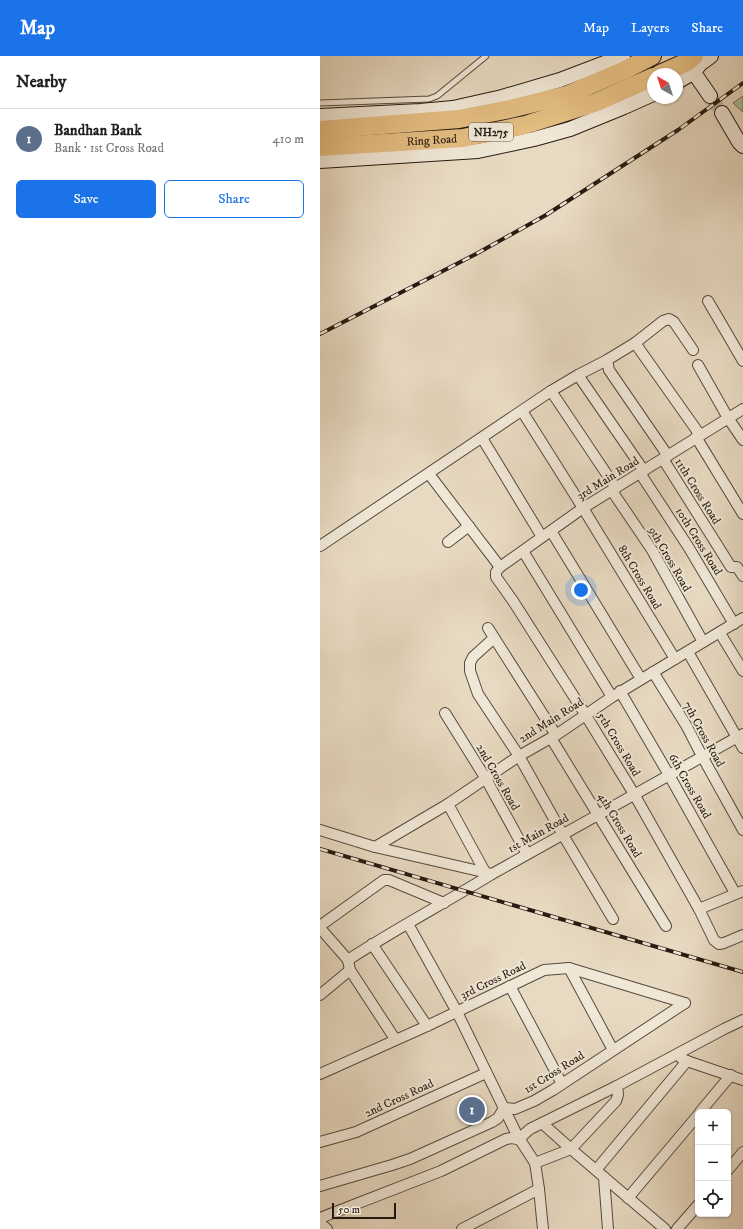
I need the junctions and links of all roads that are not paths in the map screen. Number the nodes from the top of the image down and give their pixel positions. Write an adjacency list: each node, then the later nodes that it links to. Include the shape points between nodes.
1 (486, 56): 11 (lane, via 441,93 429,99)
2 (623, 56): 12 (street, via 560,80 453,108)
3 (652, 56): 13 (highway, Ring Road / NH275, via 567,95 510,109 459,119)
4 (711, 56): 5 (street, via 700,64)
5 (691, 63): 6 (highway); 7 (street); 9 (street)
6 (677, 68)
7 (683, 74)
8 (647, 80): 16 (highway, Ring Road / NH275, via 597,102 525,125 463,138)
9 (710, 96)
10 (647, 97): 17 (street, via 570,129 534,139 478,150)
11 (320, 103)
12 (320, 116)
13 (320, 130)
14 (743, 131): 15 (street, via 724,116)
15 (743, 146)
16 (320, 147)
17 (320, 161)
18 (708, 300): 22 (street)
19 (635, 343): 20 (street, via 669,319 674,322); 21 (street); 29 (street)
20 (693, 350)
21 (607, 360): 24 (street); 32 (street, 11th Cross Road, via 609,370)
22 (743, 361)
23 (698, 365): 28 (street)
24 (578, 375): 25 (street); 33 (street, 10th Cross Road)
25 (551, 391): 27 (street); 35 (street, 9th Cross Road)
26 (743, 409): 28 (street, 3rd Main Road)
27 (522, 411): 30 (street); 36 (street, 8th Cross Road)
28 (728, 418): 29 (street, 3rd Main Road); 31 (street)
29 (698, 436): 32 (street, 3rd Main Road); 37 (street)
30 (482, 438): 34 (street); 40 (street)
31 (743, 440)
32 (665, 458): 33 (street, 3rd Main Road); 45 (street, 11th Cross Road, via 731,567 737,567)
33 (642, 472): 35 (street, 3rd Main Road); 47 (street, 10th Cross Road)
34 (429, 474): 38 (street); 42 (street)
35 (614, 490): 36 (street, 3rd Main Road); 51 (street, 9th Cross Road, via 652,550)
36 (583, 508): 39 (street, 3rd Main Road); 53 (street, 8th Cross Road)
37 (743, 514)
38 (469, 526): 41 (street); 44 (street)
39 (551, 531): 40 (street, 3rd Main Road); 56 (street)
40 (542, 537): 43 (street, 3rd Main Road)
41 (448, 542)
42 (320, 546)
43 (523, 551): 44 (street, 3rd Main Road); 57 (street, 6th Cross Road)
44 (500, 567): 59 (street, 5th Cross Road, via 496,577)
45 (743, 576)
46 (743, 618): 47 (street, 2nd Main Road)
47 (734, 624): 49 (street, 2nd Main Road)
48 (488, 628): 50 (street, 4th Cross Road)
49 (720, 632): 51 (street, 2nd Main Road); 54 (street)
50 (494, 638): 61 (street, 4th Cross Road); 63 (street, via 473,657 470,671 478,694)
51 (703, 642): 52 (street, 2nd Main Road)
52 (688, 652): 53 (street, 2nd Main Road); 60 (street)
53 (675, 659): 55 (street, 2nd Main Road)
54 (743, 671)
55 (653, 672): 56 (street, 2nd Main Road); 64 (street, 7th Cross Road)
56 (641, 679): 57 (street, 2nd Main Road)
57 (616, 694): 59 (street, 2nd Main Road); 65 (street, 6th Cross Road)
58 (445, 713): 66 (street, 2nd Cross Road)
59 (585, 714): 61 (street, 2nd Main Road); 67 (street, 5th Cross Road)
60 (740, 735): 62 (street); 64 (street, 1st Main Road)
61 (553, 736): 63 (street, 2nd Main Road); 69 (street, 4th Cross Road)
62 (743, 748)
63 (520, 756): 66 (street, 2nd Main Road); 72 (street)
64 (702, 756): 65 (street, 1st Main Road); 71 (street, 7th Cross Road)
65 (669, 775): 67 (street, 1st Main Road); 76 (street, 6th Cross Road)
66 (486, 779): 68 (street, 2nd Main Road); 74 (street, 2nd Cross Road)
67 (634, 794): 69 (street, 1st Main Road); 78 (street, 5th Cross Road)
68 (448, 804): 73 (street, 2nd Main Road); 75 (street)
69 (598, 815): 72 (street, 1st Main Road); 81 (street, 4th Cross Road)
70 (320, 830): 73 (street)
71 (743, 830)
72 (563, 834): 74 (street, 1st Main Road); 79 (street)
73 (375, 847): 75 (street)
74 (527, 854): 75 (street, 1st Main Road)
75 (489, 873): 77 (street, 1st Main Road)
76 (739, 892): 78 (street)
77 (444, 903): 80 (street, 1st Main Road); 82 (street, via 384,880)
78 (699, 909): 83 (street, 5th Cross Road, via 714,940 719,944)
79 (613, 919)
80 (408, 924): 84 (street, 1st Main Road); 91 (street)
81 (666, 926)
82 (320, 927): 85 (street)
83 (743, 935)
84 (372, 944): 85 (street, 1st Main Road); 93 (street)
85 (348, 960): 87 (street)
86 (568, 968): 88 (street, 3rd Cross Road, via 544,970); 90 (street, 3rd Cross Road); 95 (street)
87 (350, 970): 89 (street); 94 (street)
88 (510, 986): 91 (street, 3rd Cross Road); 102 (street)
89 (320, 995)
90 (685, 1003): 95 (street, 1st Cross Road)
91 (457, 1012): 93 (street, 3rd Cross Road); 98 (street)
92 (743, 1020): 96 (street)
93 (427, 1026): 94 (street, 3rd Cross Road)
94 (395, 1039): 99 (street, 3rd Cross Road)
95 (613, 1050): 102 (street, 1st Cross Road)
96 (676, 1055): 97 (street); 103 (street)
97 (687, 1061): 100 (street); 114 (street)
98 (486, 1073): 105 (street); 109 (street, 2nd Cross Road, via 356,1132)
99 (320, 1074)
100 (731, 1075): 101 (street); 104 (street)
101 (743, 1080)
102 (562, 1084): 105 (street, 1st Cross Road, via 534,1101 515,1109)
103 (618, 1086): 107 (street); 110 (street, via 616,1101)
104 (703, 1109)
105 (505, 1110): 108 (street); 116 (street, via 492,1122 410,1159)
106 (695, 1119): 118 (street)
107 (542, 1123): 108 (street); 110 (street)
108 (519, 1137): 112 (street); 120 (street, via 506,1139 441,1172)
109 (320, 1142)
110 (571, 1149): 112 (street); 114 (street)
111 (743, 1152): 113 (street)
112 (535, 1163): 117 (street)
113 (731, 1166)
114 (596, 1170): 115 (street)
115 (604, 1177): 118 (street); 125 (street)
116 (320, 1186)
117 (539, 1189): 123 (street); 124 (street)
118 (628, 1198): 126 (street)
119 (695, 1208): 127 (street)
120 (320, 1218)
121 (320, 1223): 122 (street)
122 (327, 1229)
123 (462, 1229)
124 (543, 1229)
125 (608, 1229)
126 (665, 1229)
127 (677, 1229)

